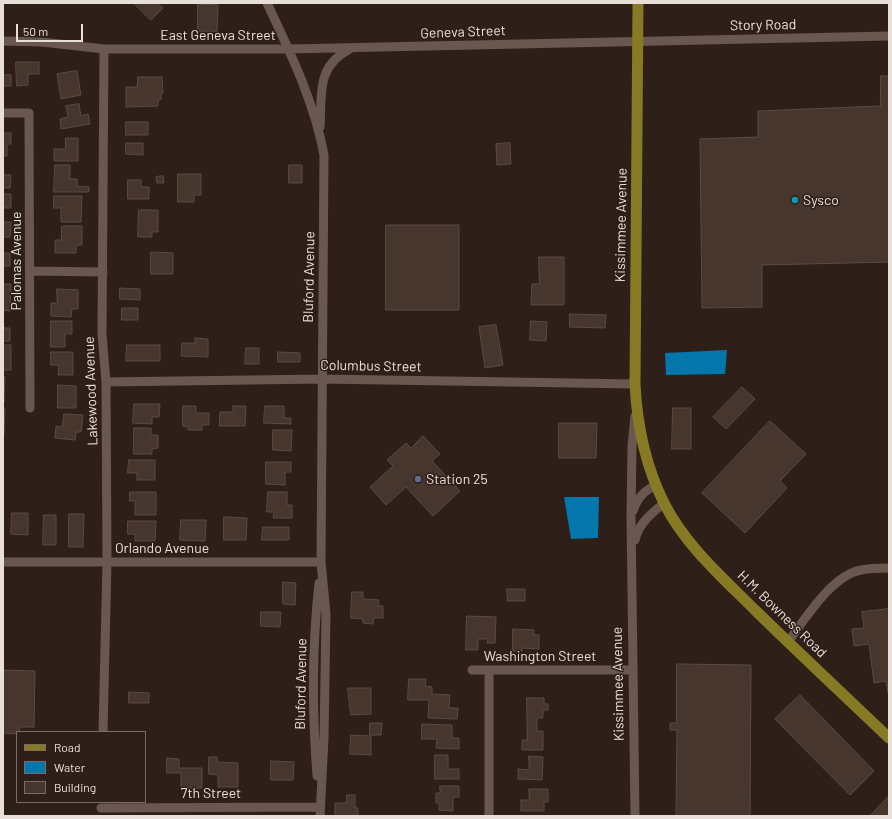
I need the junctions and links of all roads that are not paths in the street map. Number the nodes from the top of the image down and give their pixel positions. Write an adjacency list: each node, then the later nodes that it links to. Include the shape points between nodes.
1 (267, 3): 7 (street, Bluford Avenue)
2 (638, 3): 5 (main road, Kissimmee Avenue)
3 (889, 36): 5 (street, Story Road)
4 (3, 41): 6 (street, East Geneva Street, via 42,42)
5 (638, 41): 8 (street, Geneva Street); 15 (main road, Kissimmee Avenue)
6 (104, 49): 7 (street, East Geneva Street); 12 (street, Lakewood Avenue)
7 (289, 49): 8 (street, Geneva Street); 10 (street, Bluford Avenue, via 311,102)
8 (351, 49): 10 (street, via 337,57 327,68 323,83)
9 (3, 113): 11 (street, Palomas Avenue, via 29,113)
10 (320, 132): 13 (street, Bluford Avenue, via 324,155)
11 (30, 271): 12 (street); 16 (street, Palomas Avenue)
12 (104, 272): 14 (street, Lakewood Avenue, via 102,334)
13 (322, 379): 14 (street, Columbus Street); 15 (street, Columbus Street); 24 (street, Bluford Avenue)
14 (106, 382): 23 (street, Lakewood Avenue)
15 (634, 384): 17 (main road, Kissimmee Avenue)
16 (30, 408)
17 (636, 410): 18 (main road, Kissimmee Avenue); 20 (street, Kissimmee Avenue, via 632,446)
18 (656, 485): 19 (main road, Kissimmee Avenue); 20 (street, via 645,490 637,500)
19 (664, 503): 21 (street, Kissimmee Avenue, via 648,516 638,530); 26 (main road, H.M. Bowness Road, via 685,536 717,572)
20 (631, 517): 21 (street, Kissimmee Avenue)
21 (633, 552): 29 (street, Kissimmee Avenue)
22 (3, 562): 23 (street, Orlando Avenue)
23 (107, 562): 24 (street, Orlando Avenue); 30 (street, Lakewood Avenue)
24 (321, 562): 33 (street, Bluford Avenue, via 326,614)
25 (889, 568): 26 (street, via 860,570 834,584 816,603)
26 (788, 642): 31 (main road, H.M. Bowness Road)
27 (472, 670): 28 (street, Washington Street)
28 (489, 670): 29 (street, Washington Street); 34 (street)
29 (633, 670): 35 (street, Kissimmee Avenue)
30 (103, 731)
31 (889, 738)
32 (101, 809): 33 (street, 7th Street)
33 (320, 811)
34 (489, 816)
35 (635, 816)

